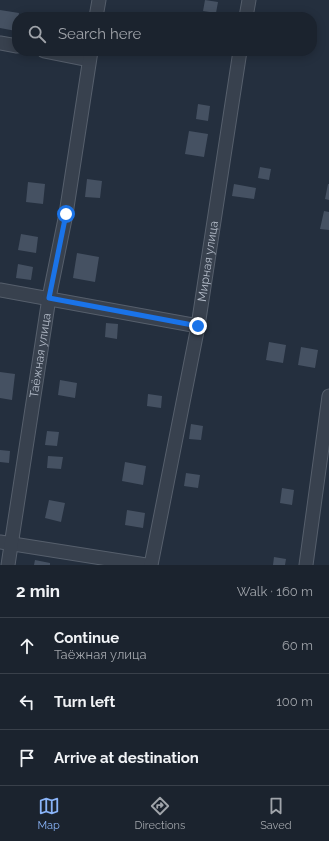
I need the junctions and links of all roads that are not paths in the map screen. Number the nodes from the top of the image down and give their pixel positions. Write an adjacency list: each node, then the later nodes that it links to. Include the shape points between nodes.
1 (99, 0): 3 (street)
2 (249, 0): 4 (street)
3 (97, 12)
4 (247, 12)
5 (0, 43): 6 (street)
6 (12, 45)
7 (90, 56): 10 (street, Таёжная улица, via 66,214)
8 (239, 56): 11 (street, Мирная улица)
9 (0, 290): 10 (street)
10 (49, 298): 11 (street); 13 (street, Таёжная улица)
11 (198, 326): 16 (street, Мирная улица)
12 (329, 396): 17 (street)
13 (5, 544): 14 (street, Таёжная улица); 15 (street)
14 (8, 565)
15 (146, 565)
16 (151, 565)
17 (306, 565)

